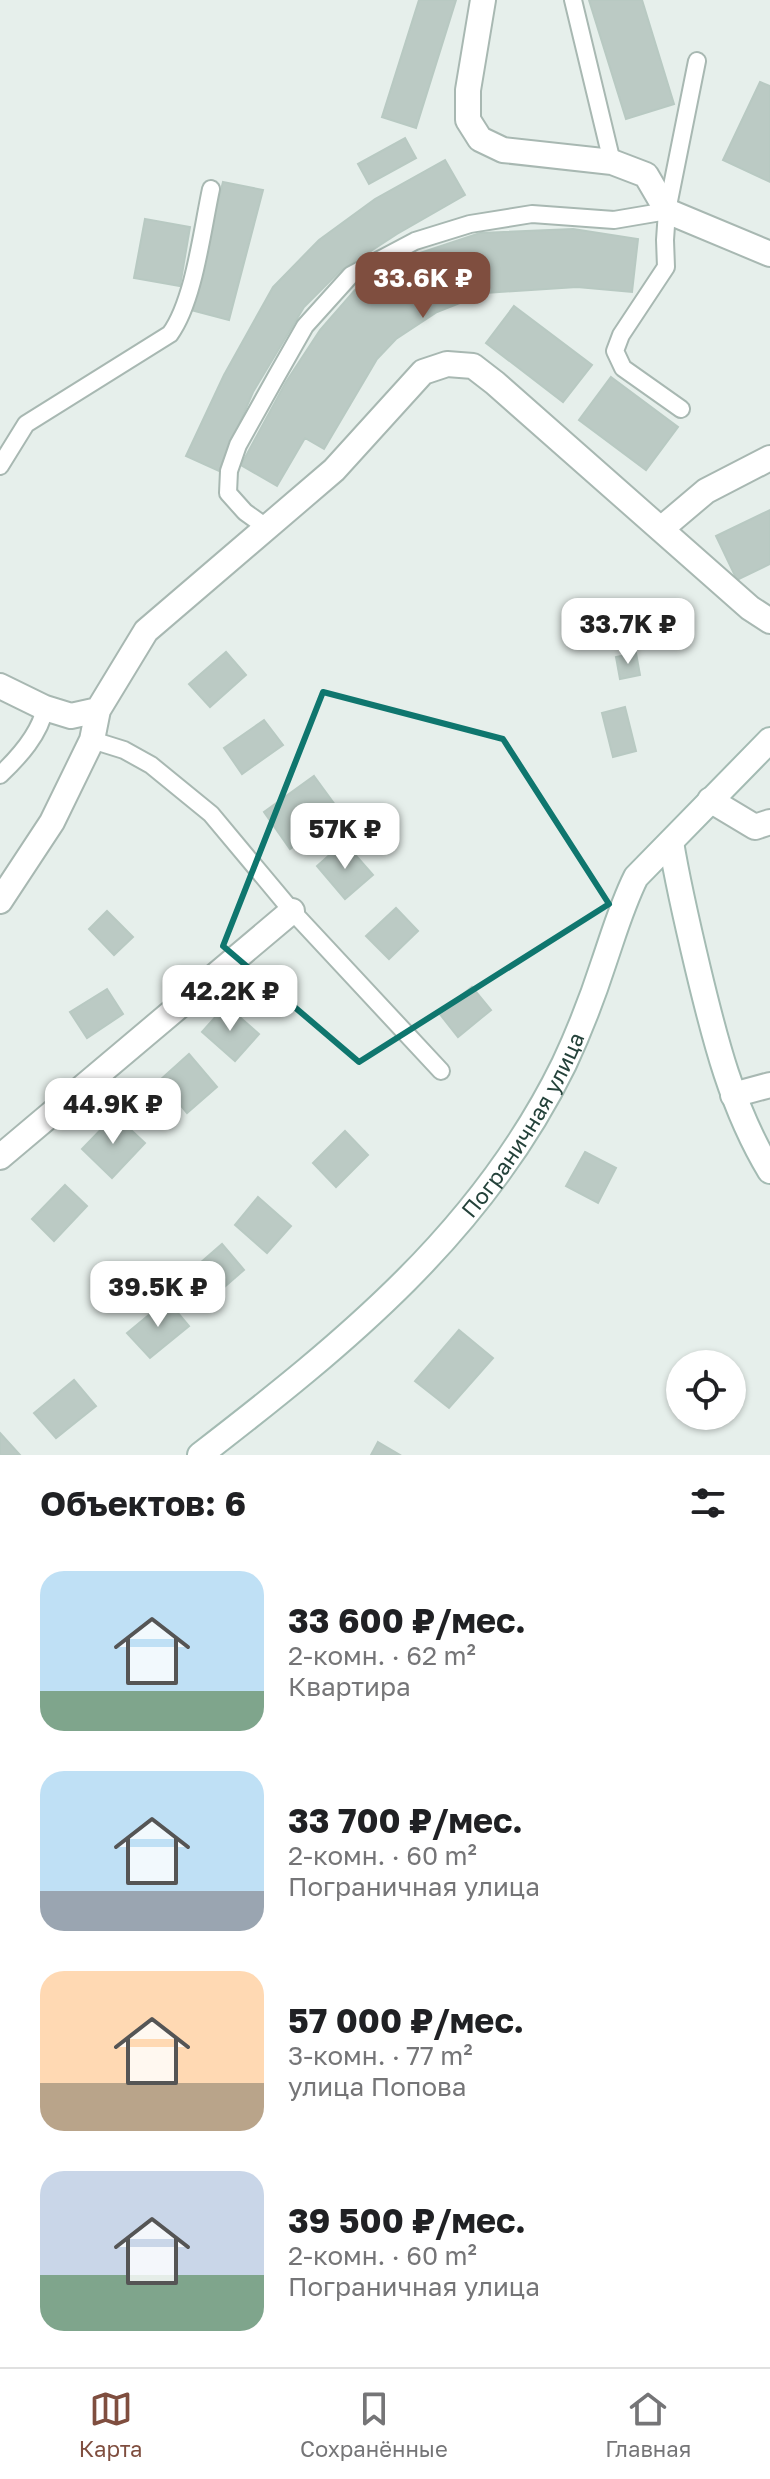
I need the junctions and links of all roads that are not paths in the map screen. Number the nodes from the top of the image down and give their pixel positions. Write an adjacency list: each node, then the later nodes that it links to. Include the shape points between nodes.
1 (483, 0): 4 (street, via 468,90 468,120 480,139 503,150)
2 (573, 0): 4 (lane)
3 (697, 61): 6 (lane)
4 (612, 162): 6 (street, via 646,175)
5 (211, 189): 10 (lane, via 187,301 170,334 26,424)
6 (667, 211): 7 (street); 8 (lane, via 666,267 615,351 623,368); 11 (lane, via 614,220 532,214 470,224 415,241 351,275 305,326 238,445 229,471 228,493)
7 (770, 254)
8 (681, 409)
9 (770, 458): 12 (street, via 706,491)
10 (0, 466)
11 (266, 527): 12 (street, via 334,470 423,372 447,364 473,366); 16 (street, via 146,631)
12 (661, 529): 13 (street)
13 (770, 621)
14 (0, 686): 15 (street)
15 (45, 708): 16 (street, via 71,716); 19 (lane, via 42,724)
16 (98, 710): 17 (street)
17 (92, 740): 23 (street, via 52,822); 24 (lane, via 151,765 211,814)
18 (770, 740): 20 (street, Пограничная улица)
19 (0, 775)
20 (710, 800): 21 (street, via 755,827); 22 (street, Пограничная улица)
21 (770, 822)
22 (671, 842): 27 (street, via 716,1047); 30 (street, Пограничная улица, via 636,877 623,901 565,1061 525,1132 450,1236 393,1295)
23 (0, 901)
24 (292, 911): 25 (lane); 28 (street)
25 (441, 1071)
26 (770, 1085): 27 (street)
27 (733, 1095): 29 (street)
28 (0, 1157)
29 (770, 1171)
30 (200, 1455)

